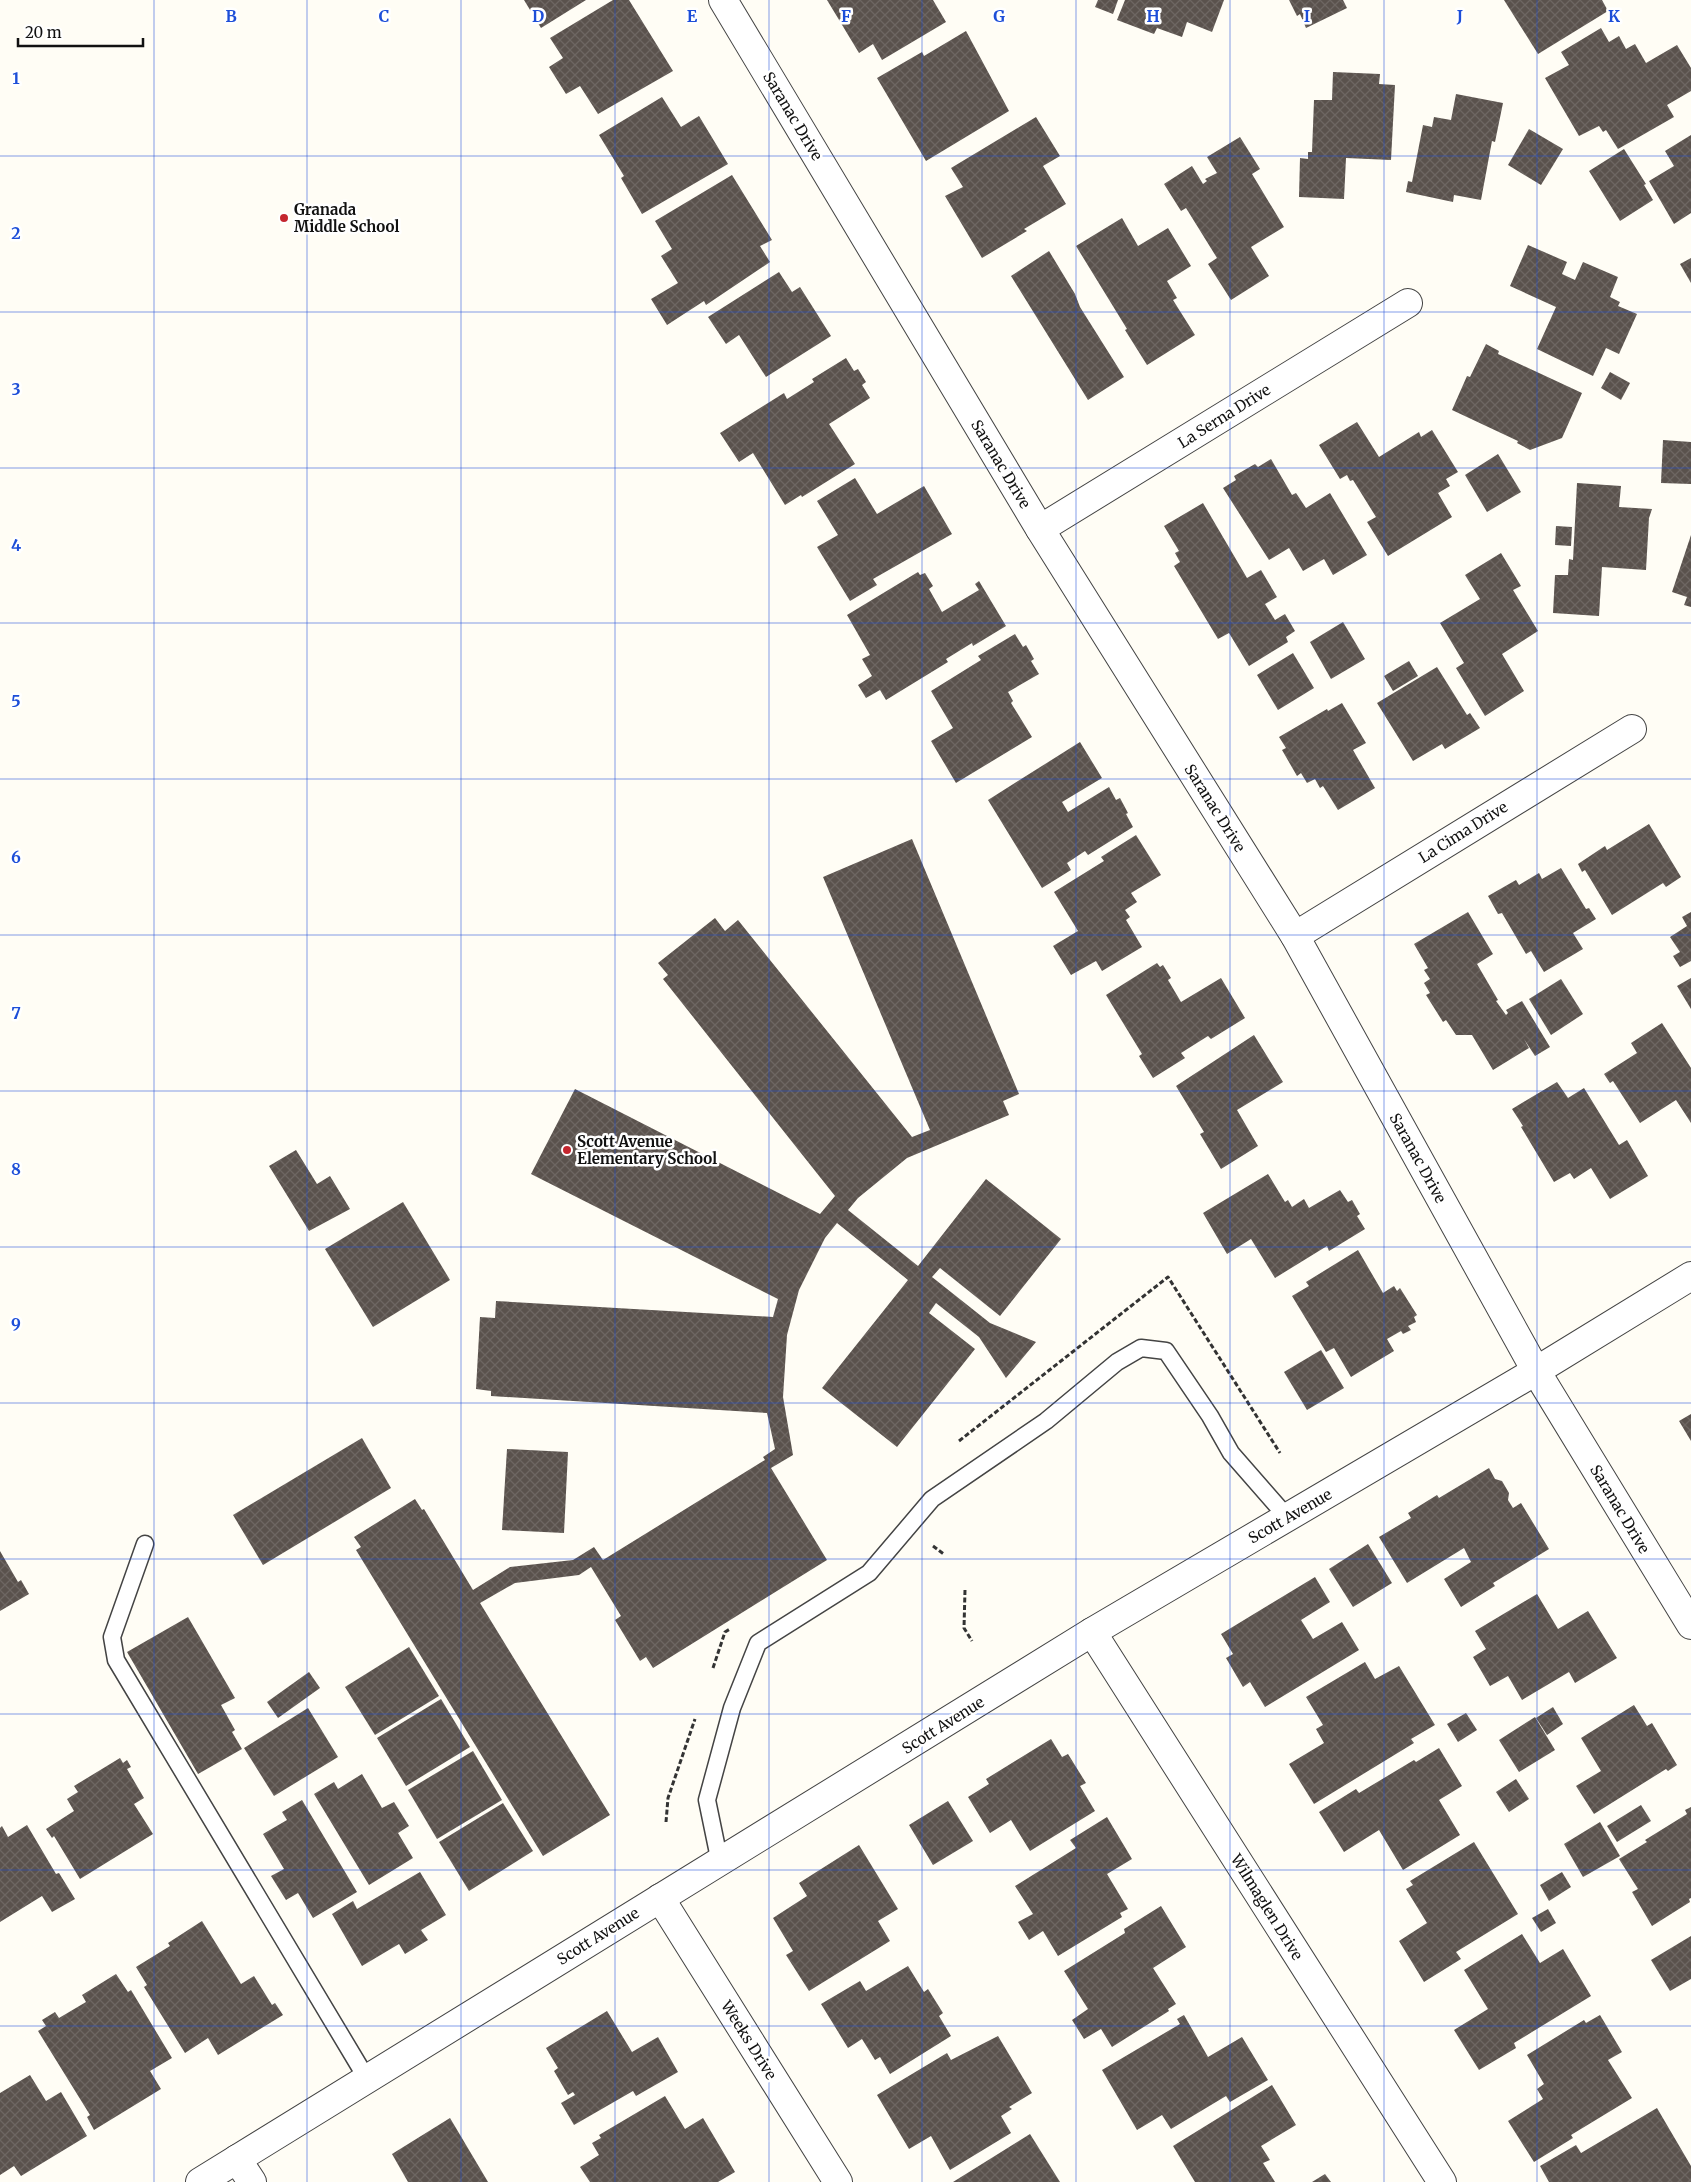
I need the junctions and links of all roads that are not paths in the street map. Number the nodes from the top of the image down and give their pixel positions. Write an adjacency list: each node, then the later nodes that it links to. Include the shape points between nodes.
1 (723, 0): 3 (street, Saranac Drive)
2 (1408, 304): 3 (street, La Serna Drive)
3 (1040, 529): 5 (street, Saranac Drive)
4 (1632, 729): 5 (street, La Cima Drive)
5 (1295, 936): 7 (street, Saranac Drive)
6 (1691, 1276): 7 (street, Scott Avenue)
7 (1536, 1371): 8 (street, Scott Avenue); 10 (street, Saranac Drive)
8 (1287, 1517): 11 (street, Scott Avenue); 12 (lane, via 1231,1453 1166,1351 1141,1348 1117,1362 1046,1421 932,1498 869,1573 758,1643 732,1708 706,1800)
9 (145, 1544): 14 (lane, via 112,1637 116,1660)
10 (1691, 1625)
11 (1092, 1632): 12 (street, Scott Avenue); 19 (street, Wilmaglen Drive)
12 (720, 1863): 13 (street, Scott Avenue)
13 (660, 1898): 14 (street, Scott Avenue); 18 (street, Weeks Drive)
14 (366, 2079): 15 (street, Scott Avenue)
15 (237, 2159): 16 (street, Scott Avenue); 17 (street)
16 (200, 2182)
17 (252, 2182)
18 (838, 2182)
19 (1442, 2182)

